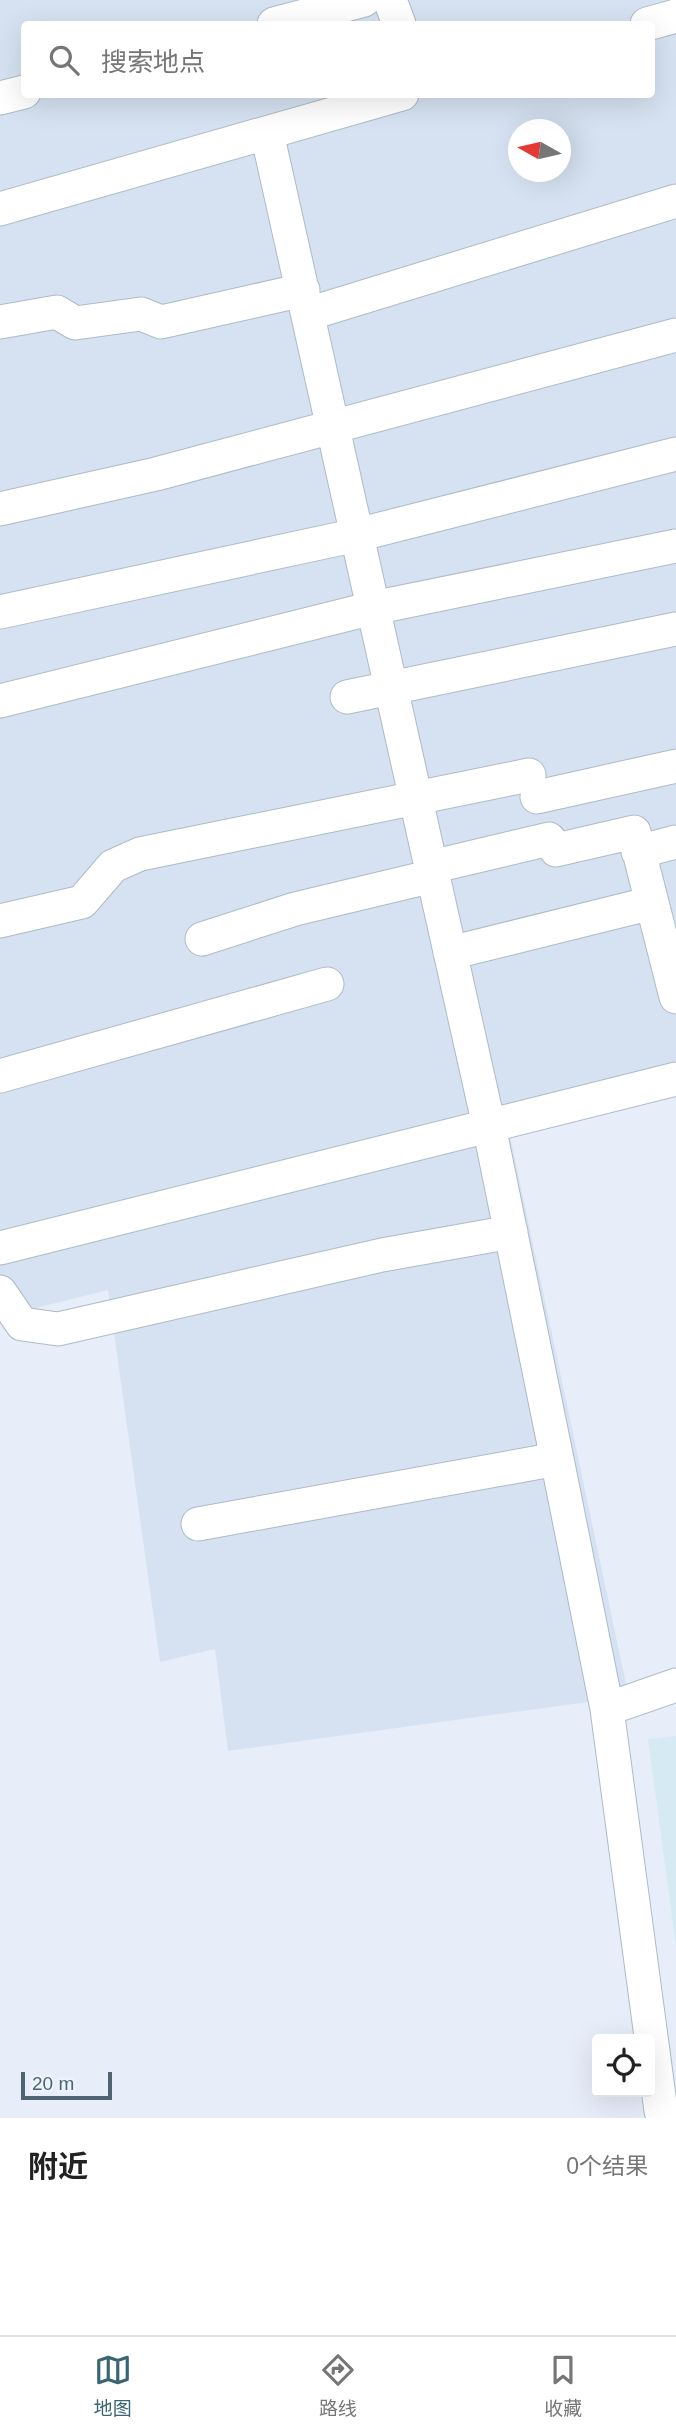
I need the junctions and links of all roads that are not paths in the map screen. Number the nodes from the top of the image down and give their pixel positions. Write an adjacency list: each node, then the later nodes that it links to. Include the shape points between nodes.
1 (364, 0): 3 (street)
2 (390, 0): 4 (street)
3 (285, 21)
4 (398, 21)
5 (21, 93): 7 (street)
6 (388, 98): 8 (street)
7 (0, 99)
8 (267, 133): 10 (street); 11 (street)
9 (676, 201): 11 (street)
10 (0, 209)
11 (305, 302): 12 (street, via 161,322 141,314 75,323 57,312); 14 (street)
12 (0, 323)
13 (676, 335): 14 (street)
14 (333, 427): 16 (street); 17 (street)
15 (676, 454): 17 (street)
16 (0, 509)
17 (357, 535): 19 (street); 20 (street)
18 (676, 546): 19 (street)
19 (373, 608): 22 (street); 24 (street)
20 (0, 612)
21 (676, 629): 22 (street)
22 (391, 688): 23 (street); 26 (street)
23 (347, 696)
24 (0, 701)
25 (676, 766): 26 (street)
26 (416, 799): 29 (street); 31 (street, via 140,854 113,866 82,902)
27 (676, 842): 28 (street)
28 (638, 852): 29 (street, via 634,832 556,850 549,839); 30 (street)
29 (432, 871): 32 (street); 33 (street)
30 (652, 903): 33 (street); 35 (street)
31 (0, 921)
32 (202, 939)
33 (450, 953): 38 (street)
34 (327, 984): 36 (street)
35 (676, 998)
36 (0, 1076)
37 (676, 1079): 38 (street)
38 (489, 1126): 39 (street); 40 (street)
39 (511, 1232): 41 (street, via 382,1255 58,1329 22,1324); 42 (street)
40 (0, 1248)
41 (0, 1292)
42 (557, 1458): 43 (street); 45 (street)
43 (198, 1524)
44 (676, 1685): 45 (street)
45 (607, 1709): 46 (street)
46 (661, 2111)

